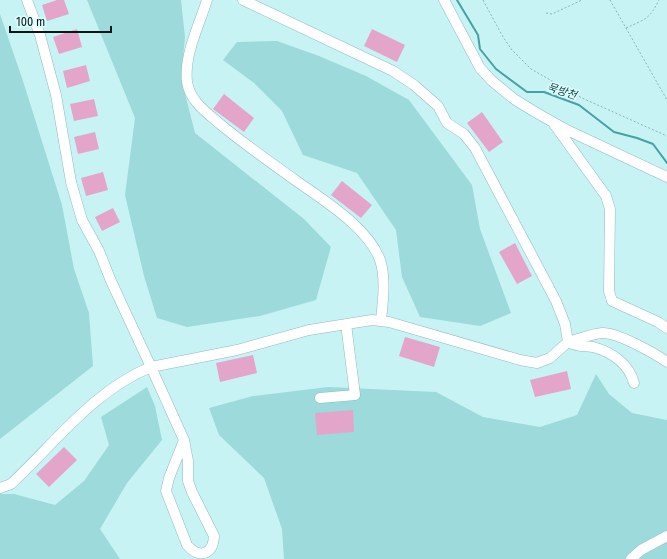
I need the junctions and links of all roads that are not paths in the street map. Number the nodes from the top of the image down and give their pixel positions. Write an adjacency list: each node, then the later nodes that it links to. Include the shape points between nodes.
1 (27, 0): 12 (street, via 51,74 71,182 82,220 99,251)
2 (207, 0): 7 (street, via 188,60 191,93 205,111 241,141 329,204 365,235 380,261 384,293)
3 (243, 0): 10 (street, via 393,71 438,106 447,123 464,134 475,148 556,301 565,324)
4 (444, 0): 5 (street, via 480,68 514,99)
5 (552, 121): 6 (street); 9 (street, via 606,196 610,209 609,291 612,301)
6 (667, 177)
7 (381, 320): 8 (street); 10 (street, via 537,363 550,358)
8 (346, 324): 12 (street, via 309,330 237,350); 14 (street, via 355,395)
9 (667, 328)
10 (568, 342): 11 (street, via 609,333); 13 (street, via 592,347 621,361)
11 (667, 362)
12 (151, 367): 15 (street); 16 (street, via 102,396 11,484)
13 (634, 383)
14 (320, 398)
15 (184, 440): 15 (street, via 188,481 214,536 214,544 201,554 193,552 187,545 166,491)
16 (0, 488)
17 (667, 536): 18 (street, via 641,550)
18 (631, 559)

